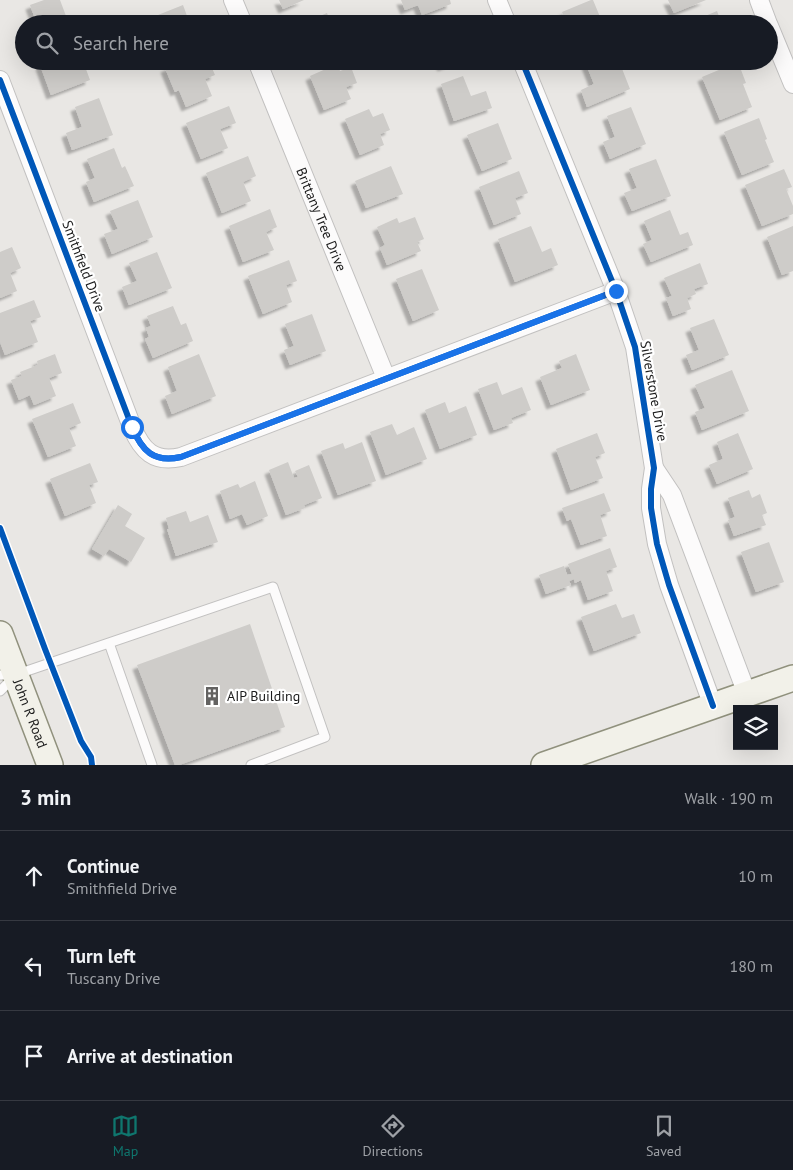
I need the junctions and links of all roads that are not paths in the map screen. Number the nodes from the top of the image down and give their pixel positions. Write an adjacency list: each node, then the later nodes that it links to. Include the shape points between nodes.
1 (233, 0): 4 (street)
2 (497, 0): 5 (street)
3 (758, 0): 6 (street)
4 (239, 15)
5 (503, 15)
6 (765, 15)
7 (778, 47): 11 (street)
8 (261, 70): 13 (street, Brittany Tree Drive)
9 (526, 70): 12 (street, Silverstone Drive)
10 (0, 80): 13 (street, Smithfield Drive, via 132,427 142,446 153,456 169,460 181,457)
11 (793, 84)
12 (616, 291): 13 (street); 14 (street, Silverstone Drive, via 635,347)
13 (386, 378)
14 (654, 468): 19 (street, Silverstone Drive, via 672,495); 20 (street, Silverstone Drive, via 651,508 657,544)
15 (0, 634): 18 (main road, John R Road)
16 (109, 643): 18 (lane); 22 (lane); 23 (lane, via 273,587 325,737)
17 (793, 678): 19 (main road)
18 (5, 680): 21 (main road, John R Road)
19 (747, 694): 20 (main road)
20 (713, 706): 24 (main road)
21 (50, 765)
22 (152, 765)
23 (251, 765)
24 (544, 765)

